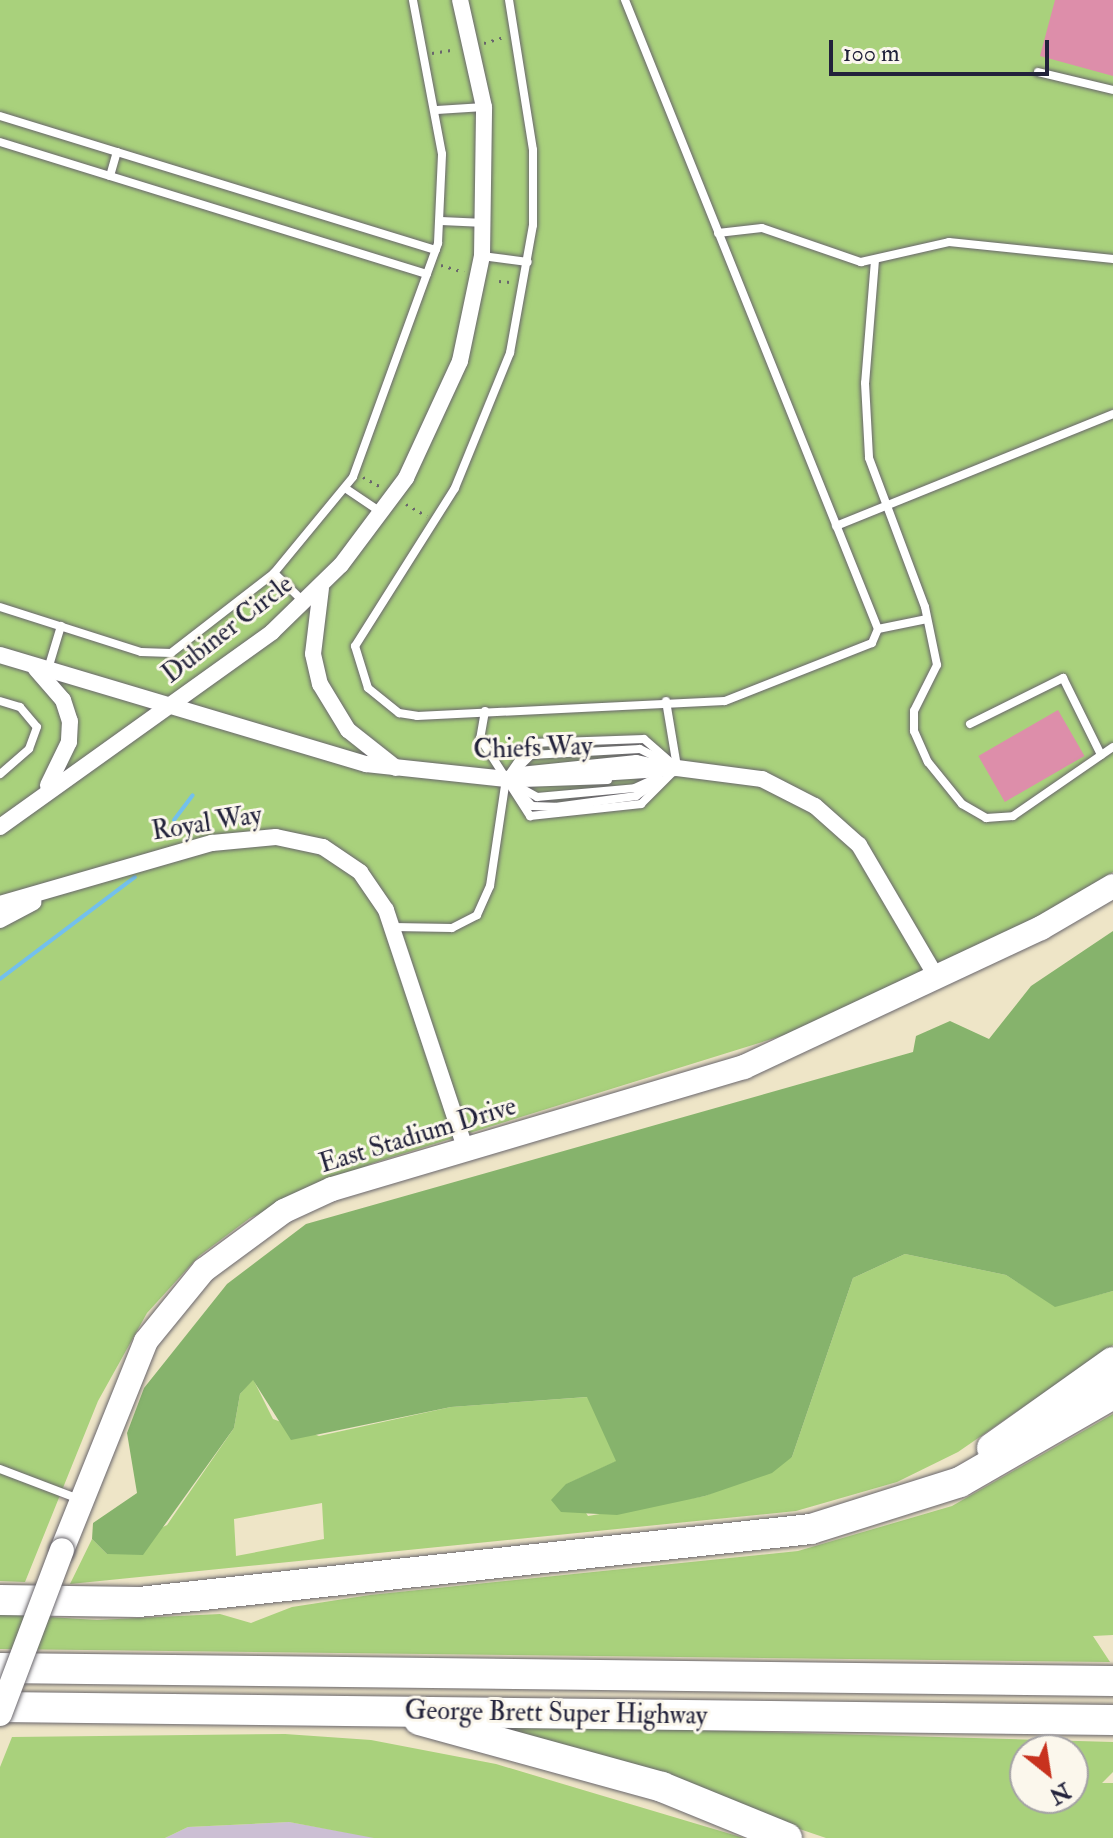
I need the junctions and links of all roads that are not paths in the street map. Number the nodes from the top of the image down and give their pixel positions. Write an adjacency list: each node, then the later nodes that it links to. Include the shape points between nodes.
1 (413, 0): 8 (lane)
2 (460, 0): 7 (street, Dubiner Circle)
3 (509, 0): 20 (lane, via 533,150)
4 (625, 0): 15 (lane)
5 (1038, 72): 6 (lane)
6 (1113, 90)
7 (484, 107): 8 (lane); 14 (street, Dubiner Circle)
8 (437, 110): 13 (lane)
9 (0, 116): 11 (lane)
10 (0, 142): 12 (lane)
11 (117, 152): 12 (lane); 16 (lane)
12 (110, 176): 21 (lane)
13 (441, 221): 14 (lane); 16 (lane)
14 (486, 223): 17 (street, Dubiner Circle)
15 (718, 233): 19 (lane, via 762,228 861,262); 26 (lane)
16 (436, 250): 21 (lane)
17 (482, 256): 20 (lane); 25 (street, Dubiner Circle, via 451,387)
18 (1113, 259): 19 (lane, via 949,242)
19 (875, 260): 24 (lane, via 865,383 869,458)
20 (528, 262): 39 (lane, via 494,404 434,521 358,632 360,674 399,713)
21 (427, 274): 23 (lane, via 364,457)
22 (1113, 414): 24 (lane)
23 (345, 488): 25 (lane); 27 (lane)
24 (886, 506): 26 (lane); 31 (lane)
25 (382, 513): 28 (street, Dubiner Circle)
26 (836, 526): 33 (lane)
27 (274, 573): 29 (lane); 32 (lane, via 171,653 141,652)
28 (321, 588): 29 (street, Dubiner Circle); 44 (street, via 313,654 320,684 348,730)
29 (305, 603): 38 (street, Dubiner Circle)
30 (0, 607): 32 (lane)
31 (927, 619): 33 (lane); 42 (lane, via 937,665 914,711 914,731 962,804 986,818 1013,816)
32 (61, 626): 35 (lane)
33 (878, 629): 37 (lane, via 872,643 740,697)
34 (0, 655): 35 (street, Chiefs Way)
35 (40, 668): 38 (street, Chiefs Way); 47 (street, via 63,700 70,721 69,742)
36 (0, 701): 45 (lane, via 20,707 37,727 29,749)
37 (666, 701): 39 (lane); 43 (lane)
38 (166, 707): 44 (street, Chiefs Way); 47 (street, Dubiner Circle)
39 (485, 711): 46 (lane, via 480,738)
40 (970, 724): 42 (lane, via 1063,678)
41 (1113, 747): 42 (lane)
42 (1101, 755)
43 (677, 768): 46 (street, Chiefs Way); 46 (lane, via 644,739 531,743); 46 (lane, via 641,804 554,818 530,816); 54 (street, Chiefs Way, via 743,773 815,806 884,879)
44 (398, 769): 46 (street, Chiefs Way)
45 (0, 774)
46 (506, 779): 53 (lane, via 490,886 477,915 452,928)
47 (46, 790): 48 (street, Dubiner Circle)
48 (0, 827)
49 (1113, 886): 54 (main road, East Stadium Drive)
50 (56, 889): 51 (street, Royal Way); 52 (street); 53 (street, Royal Way, via 169,851 276,837 342,858 374,889)
51 (0, 904)
52 (0, 920)
53 (393, 927): 55 (street, Royal Way)
54 (937, 978): 55 (main road, East Stadium Drive, via 744,1067)
55 (466, 1150): 59 (main road, East Stadium Drive, via 332,1189 284,1211 204,1270 126,1376)
56 (1113, 1362): 60 (highway, via 996,1446)
57 (1113, 1394): 60 (highway, via 960,1482)
58 (0, 1469): 59 (lane)
59 (80, 1499): 66 (main road, East Stadium Drive, bridge)
60 (863, 1515): 61 (highway, via 739,1539 139,1602)
61 (0, 1600)
62 (0, 1668): 63 (highway, George Brett Super Highway)
63 (1113, 1681)
64 (0, 1707): 65 (highway, George Brett Super Highway)
65 (398, 1713): 67 (highway, George Brett Super Highway); 68 (highway, via 471,1740 662,1787)
66 (0, 1714)
67 (1113, 1720)
68 (787, 1838)

